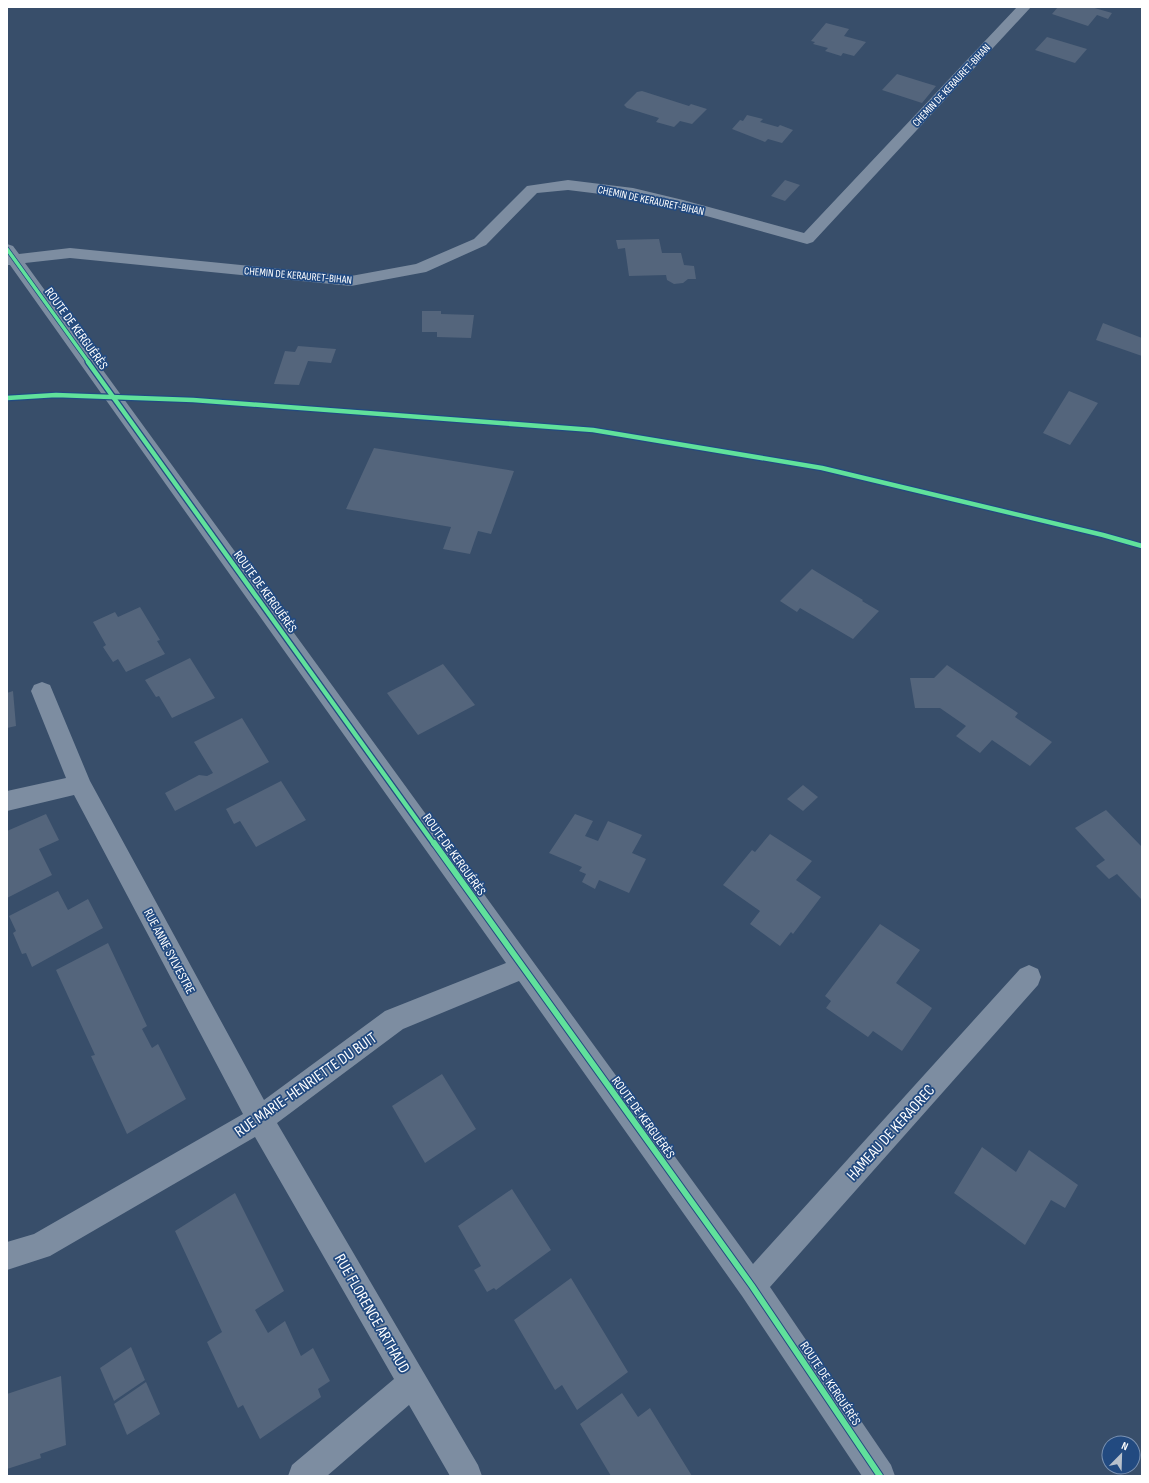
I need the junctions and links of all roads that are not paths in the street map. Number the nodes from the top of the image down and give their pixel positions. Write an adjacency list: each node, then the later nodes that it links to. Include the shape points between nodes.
1 (1024, 7): 2 (street, CHEMIN DE KERAURET-BIHAN, via 807,239 633,193 568,185 532,189 480,242 420,268 351,281 70,253)
2 (9, 256): 6 (street, ROUTE DE KERGUÉRÈS)
3 (42, 691): 4 (street, RUE ANNE SYLVESTRE)
4 (80, 784): 5 (street); 8 (street, RUE ANNE SYLVESTRE)
5 (7, 801)
6 (523, 968): 8 (street, RUE MARIE-HENRIETTE DU BUIT, via 394,1020); 10 (street, ROUTE DE KERGUÉRÈS)
7 (1029, 977): 10 (street, HAMEAU DE KERAOREC)
8 (260, 1119): 9 (street, RUE MARIE-HENRIETTE DU BUIT, via 40,1246); 11 (street, RUE FLORENCE ARTHAUD)
9 (7, 1256)
10 (752, 1286): 14 (street, ROUTE DE KERGUÉRÈS)
11 (413, 1383): 12 (street, RUE FLORENCE ARTHAUD); 13 (street)
12 (303, 1476)
13 (467, 1476)
14 (880, 1476)

